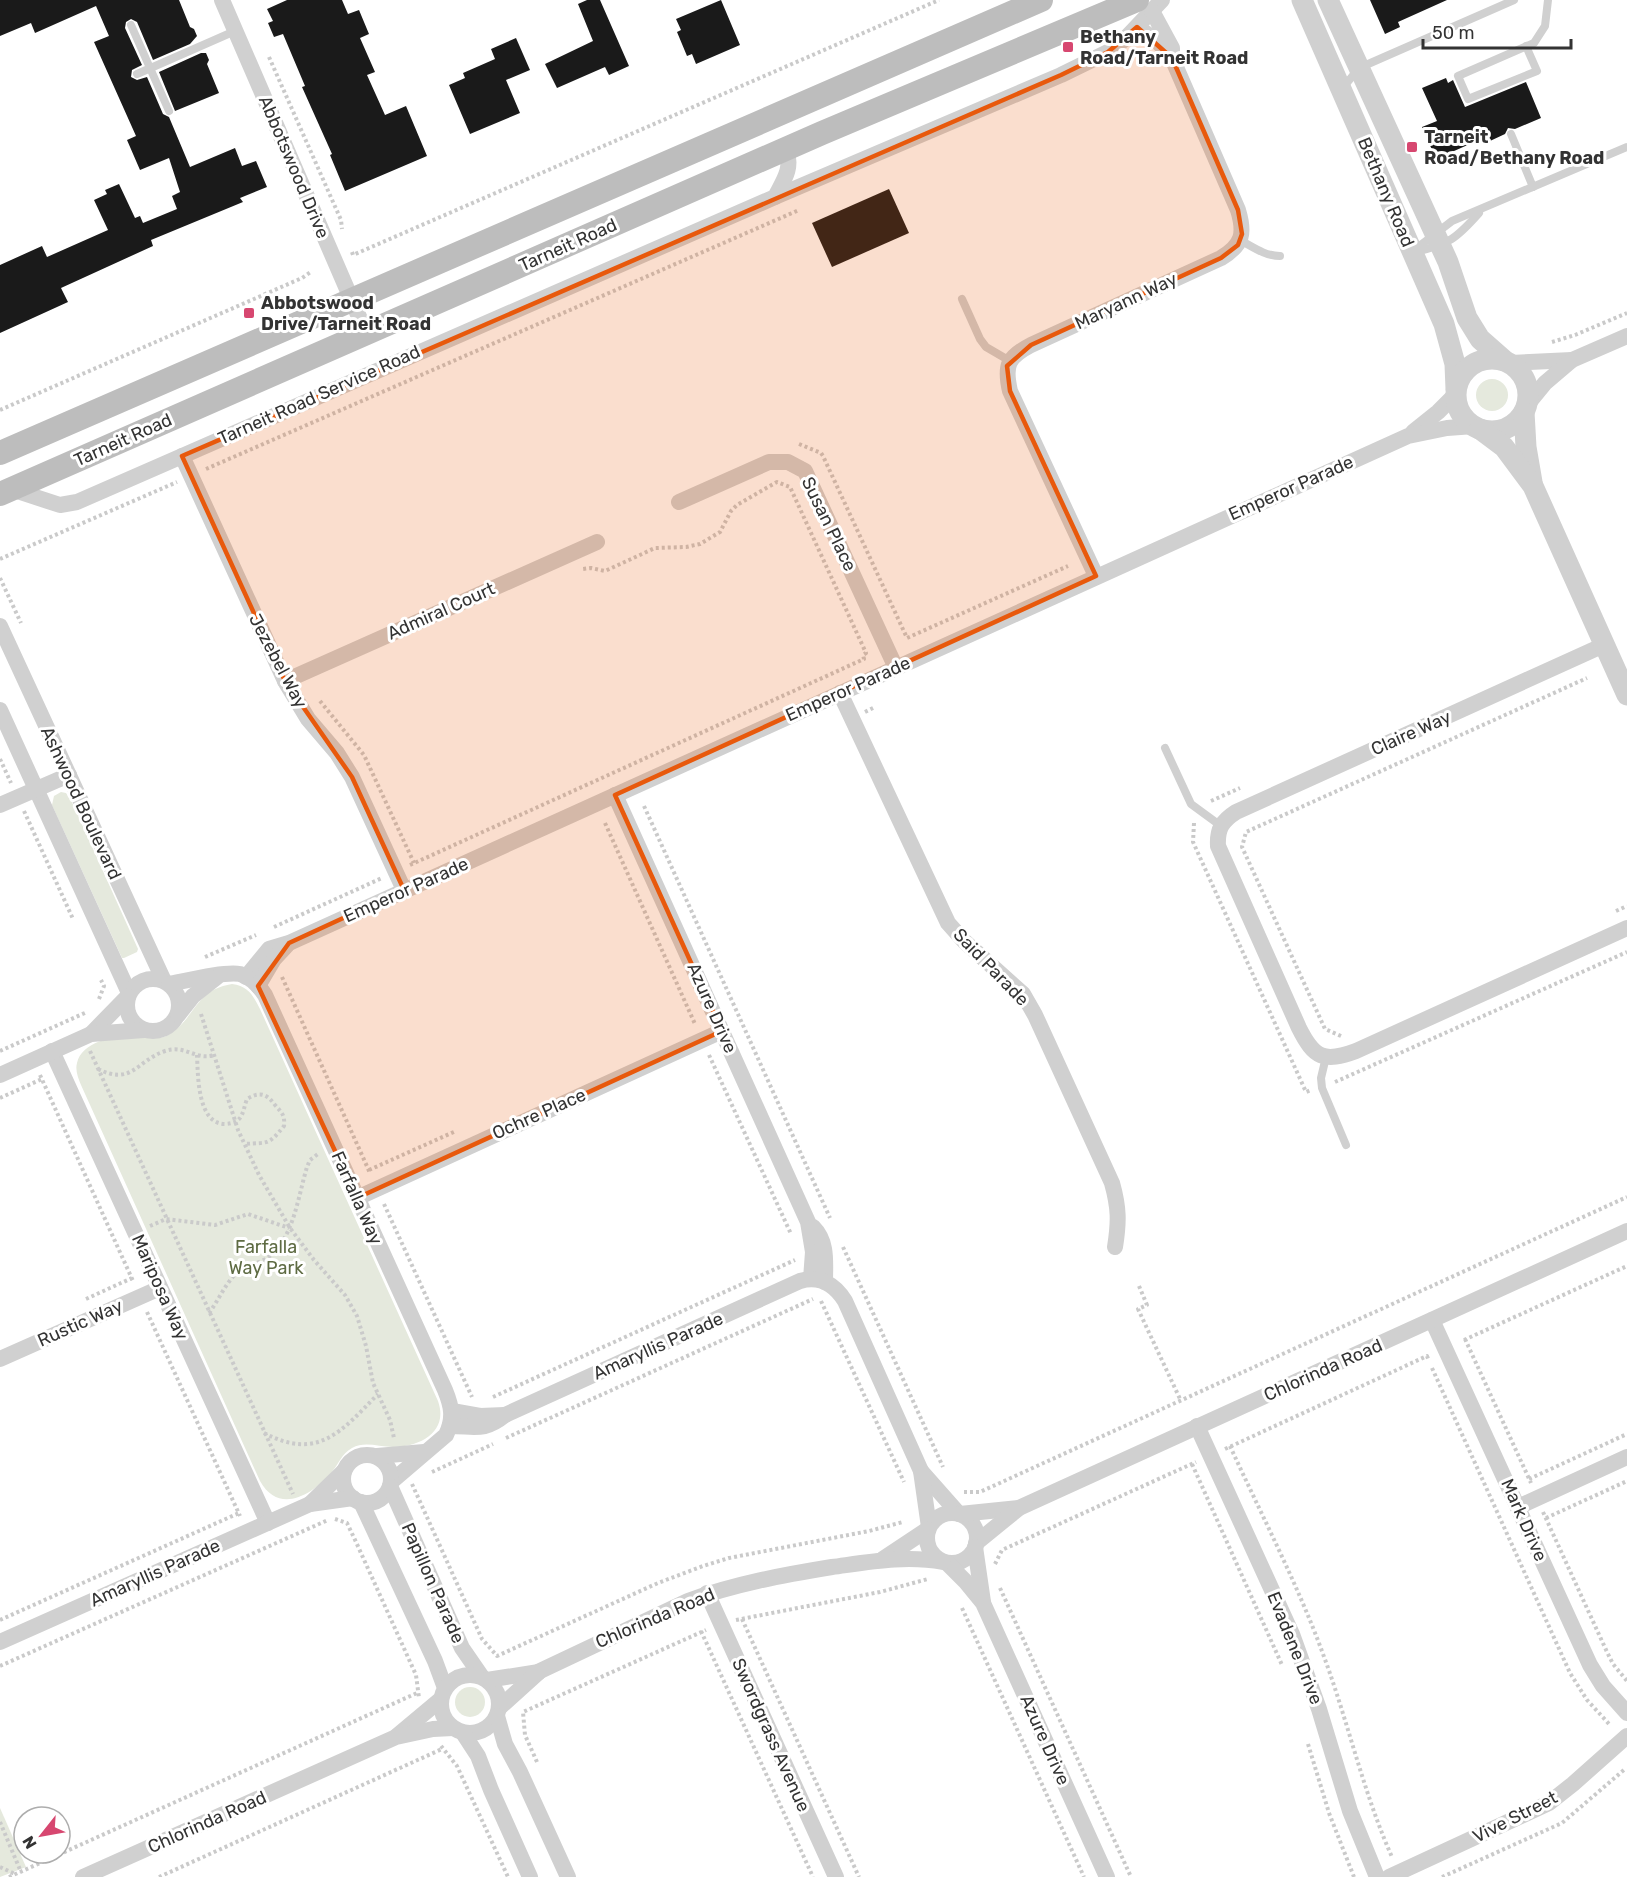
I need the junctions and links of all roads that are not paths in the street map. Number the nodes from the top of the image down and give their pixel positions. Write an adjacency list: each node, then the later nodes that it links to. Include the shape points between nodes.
1 (222, 0): 10 (street, Abbotswood Drive)
2 (1041, 0): 24 (main road, Tarneit Road)
3 (1302, 0): 16 (street, Bethany Road)
4 (1328, 0): 13 (street, Bethany Road)
5 (1514, 0): 13 (lane)
6 (1548, 0): 11 (lane, via 1545,26 1534,43)
7 (1150, 4): 9 (street); 12 (street, via 1172,48); 20 (main road, Tarneit Road)
8 (131, 25): 14 (lane)
9 (1137, 27): 12 (street); 22 (street, via 1108,52 1061,75)
10 (235, 31): 14 (lane); 30 (street, Abbotswood Drive)
11 (1526, 46): 11 (lane, via 1458,76 1468,99 1537,71)
12 (1172, 58): 25 (street, via 1238,210 1242,222)
13 (1359, 68): 16 (lane); 26 (street, Bethany Road)
14 (150, 69): 15 (lane); 17 (lane)
15 (137, 74)
16 (1342, 89): 27 (street, Bethany Road)
17 (169, 111)
18 (1511, 134): 21 (lane)
19 (1627, 147): 21 (lane)
20 (786, 149): 22 (street, via 790,166); 24 (main road, via 774,138 756,138 610,202); 31 (main road, Tarneit Road)
21 (1533, 187): 23 (lane)
22 (775, 197): 41 (street, Tarneit Road Service Road)
23 (1481, 211): 26 (lane, via 1452,221); 26 (lane, via 1458,236)
24 (535, 219): 30 (main road, Tarneit Road)
25 (1240, 240): 28 (lane, via 1262,252); 34 (street, Maryann Way, via 1221,258 1031,345)
26 (1438, 240): 27 (lane); 27 (lane); 35 (street, Bethany Road, via 1473,329 1490,350)
27 (1412, 252): 36 (street, Bethany Road, via 1444,324 1455,364)
28 (1281, 256)
29 (962, 299): 34 (lane, via 986,347)
30 (351, 300): 31 (street, Abbotswood Drive); 40 (main road, Tarneit Road)
31 (366, 333): 43 (main road, Tarneit Road)
32 (1627, 336): 33 (street)
33 (1572, 360): 35 (street); 37 (street, via 1545,383)
34 (1010, 361): 46 (street, via 1010,391)
35 (1508, 362): 36 (street, via 1494,358 1474,363 1465,370); 37 (street, via 1524,377 1528,395)
36 (1456, 392): 38 (street, via 1461,413); 39 (street, Emperor Parade)
37 (1525, 408): 38 (street, via 1518,420 1500,430); 42 (street)
38 (1477, 428): 39 (street, Emperor Parade, via 1447,428); 42 (street, via 1504,447)
39 (1408, 436): 46 (street, Emperor Parade)
40 (0, 453)
41 (182, 456): 43 (street, Tarneit Road Service Road, via 66,505); 50 (street, Jezebel Way)
42 (1533, 486): 48 (street)
43 (6, 492)
44 (679, 502): 49 (street, Susan Place, via 769,462 788,462 805,471)
45 (597, 542): 50 (street, Admiral Court)
46 (1096, 576): 49 (street, Emperor Parade)
47 (0, 626): 55 (street, Ashwood Boulevard)
48 (1604, 645): 52 (street); 59 (street, Claire Way, via 1236,812)
49 (896, 668): 51 (street, Emperor Parade)
50 (285, 681): 60 (street, Jezebel Way, via 352,777)
51 (840, 693): 57 (street, Emperor Parade); 76 (street, Said Parade, via 948,923 1023,994 1035,1014 1112,1183 1119,1220)
52 (1627, 695)
53 (0, 710): 56 (street, Ashwood Boulevard)
54 (1165, 748): 59 (lane, via 1191,804)
55 (69, 775): 56 (street); 64 (street, Ashwood Boulevard)
56 (36, 789): 58 (street); 65 (street, Ashwood Boulevard)
57 (615, 795): 60 (street, Emperor Parade); 68 (street, Azure Drive)
58 (0, 805)
59 (1221, 826): 71 (street, via 1218,846 1299,1028 1312,1051)
60 (404, 890): 63 (street, Emperor Parade, via 289,943)
61 (1627, 928): 71 (street, via 1356,1051)
62 (217, 976): 63 (street, via 233,974); 64 (street); 66 (street, via 193,996)
63 (252, 981): 74 (street, Farfalla Way, via 273,1011)
64 (166, 982): 65 (street, via 156,978 140,982); 66 (street, via 178,996)
65 (128, 995): 67 (street, via 128,1012); 69 (street)
66 (177, 1017): 67 (street, via 159,1031)
67 (144, 1030): 69 (street)
68 (722, 1031): 74 (street, Ochre Place); 77 (street, Azure Drive, via 808,1222)
69 (87, 1035): 70 (street)
70 (52, 1051): 72 (street); 78 (street, Mariposa Way)
71 (1326, 1057): 73 (lane, via 1322,1085)
72 (0, 1075)
73 (1346, 1145)
74 (357, 1198): 81 (street, Farfalla Way, via 445,1390)
75 (1627, 1231): 79 (street, Chlorinda Road)
76 (1115, 1247)
77 (818, 1281): 81 (street, Amaryllis Parade, via 800,1281 505,1415); 87 (street, via 839,1292 845,1301)
78 (160, 1288): 80 (street, Rustic Way); 94 (street, Mariposa Way)
79 (1432, 1320): 82 (street, Chlorinda Road); 91 (street, Mark Drive)
80 (0, 1359)
81 (451, 1419): 83 (street, via 441,1441)
82 (1197, 1426): 92 (street, Chlorinda Road); 115 (street, Evadene Drive, via 1292,1634 1320,1708 1350,1810)
83 (424, 1452): 84 (street); 88 (street)
84 (377, 1456): 86 (street, via 361,1455); 88 (street, via 388,1467)
85 (1627, 1457): 91 (street)
86 (344, 1471): 89 (street, via 344,1486); 90 (street, Amaryllis Parade)
87 (921, 1471): 93 (street); 95 (street)
88 (391, 1484): 89 (street, via 375,1502); 103 (street, Papillon Parade, via 462,1648)
89 (357, 1500): 90 (street, Amaryllis Parade); 104 (street, Papillon Parade, via 435,1661)
90 (305, 1506): 94 (street, Amaryllis Parade)
91 (1518, 1507): 106 (street, Mark Drive, via 1590,1665)
92 (1019, 1508): 93 (street, Chlorinda Road); 96 (street, Chlorinda Road)
93 (959, 1514): 95 (street, via 942,1515); 96 (street, via 975,1528)
94 (268, 1523): 101 (street, Amaryllis Parade)
95 (929, 1528): 97 (street, Chlorinda Road); 98 (street, via 929,1550)
96 (976, 1545): 98 (street, via 962,1562); 100 (street, Azure Drive)
97 (882, 1560): 98 (street, Chlorinda Road); 99 (street, Chlorinda Road)
98 (945, 1562): 100 (street, Azure Drive)
99 (707, 1593): 102 (street, Chlorinda Road); 113 (street, Swordgrass Avenue)
100 (983, 1603): 114 (street, Azure Drive)
101 (0, 1642)
102 (540, 1671): 103 (street, Chlorinda Road); 105 (street, Chlorinda Road)
103 (485, 1679): 104 (street, via 457,1677); 105 (street, via 497,1692)
104 (442, 1694): 107 (street, via 443,1716); 109 (street, Chlorinda Road)
105 (498, 1712): 107 (street, via 486,1728 471,1733); 112 (street, via 505,1744)
106 (1627, 1713)
107 (458, 1730): 109 (street, Chlorinda Road, via 433,1729); 111 (street, via 478,1756)
108 (1627, 1736): 116 (street, Vive Street, via 1549,1803)
109 (396, 1737): 110 (street, Chlorinda Road)
110 (83, 1877)
111 (530, 1877)
112 (568, 1877)
113 (836, 1877)
114 (1107, 1877)
115 (1377, 1877)
116 (1389, 1877)

